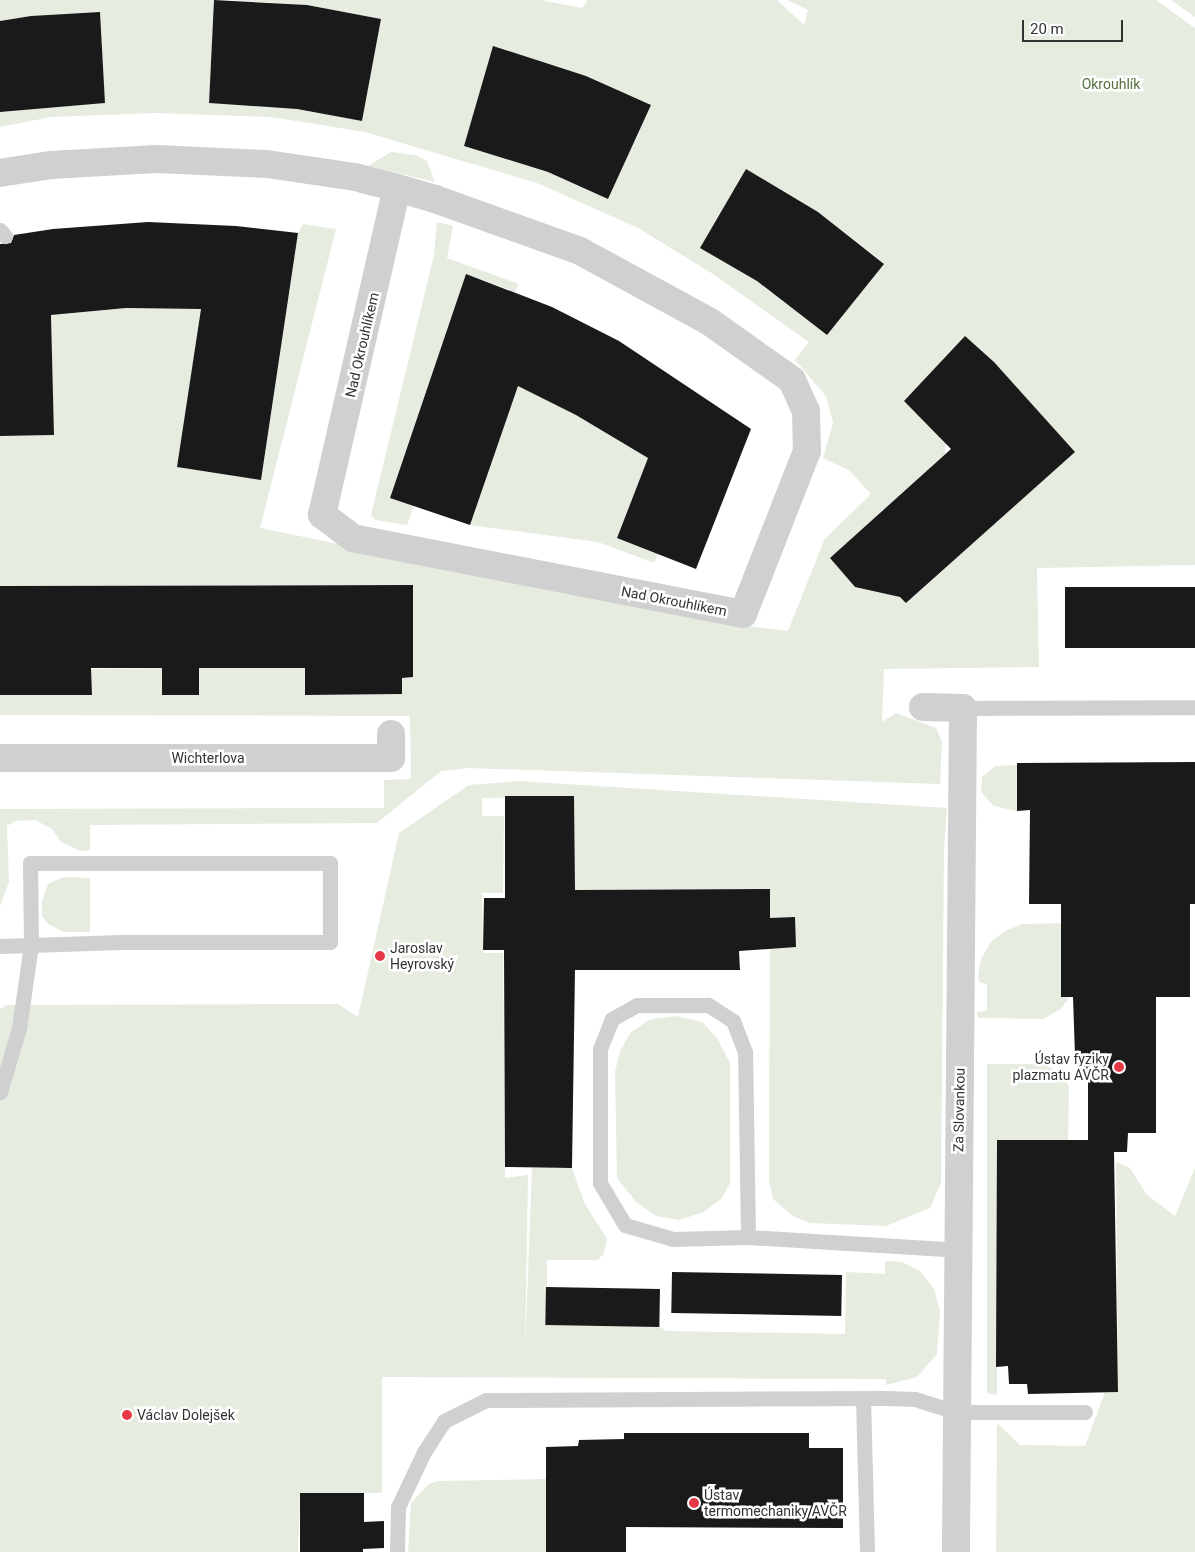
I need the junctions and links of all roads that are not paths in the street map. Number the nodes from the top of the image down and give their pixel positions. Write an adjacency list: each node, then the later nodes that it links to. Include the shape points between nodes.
1 (0, 173): 2 (street, Nad Okrouhlíkem, via 51,165 156,160 267,164 355,177)
2 (397, 188): 2 (street, Nad Okrouhlíkem, via 580,251 710,322 792,380 806,411 807,451 743,614 353,538 322,515)
3 (924, 707): 5 (street)
4 (1195, 707): 5 (lane)
5 (963, 708): 12 (street, Za Slovankou)
6 (391, 734): 7 (street, Wichterlova, via 391,758)
7 (0, 758)
8 (31, 945): 8 (lane, via 30,863 330,863 330,942); 9 (lane); 10 (lane, via 19,1028)
9 (0, 946)
10 (0, 1092)
11 (748, 1237): 11 (lane, via 673,1239 625,1225 600,1183 600,1048 612,1019 637,1005 708,1005 733,1021 745,1052); 12 (lane)
12 (958, 1250): 14 (street, Za Slovankou)
13 (863, 1398): 14 (lane, via 915,1399); 16 (lane, via 486,1400 444,1421 424,1452 398,1507); 17 (lane)
14 (956, 1412): 15 (lane); 18 (street, Za Slovankou)
15 (1085, 1412)
16 (397, 1552)
17 (867, 1552)
18 (956, 1552)

